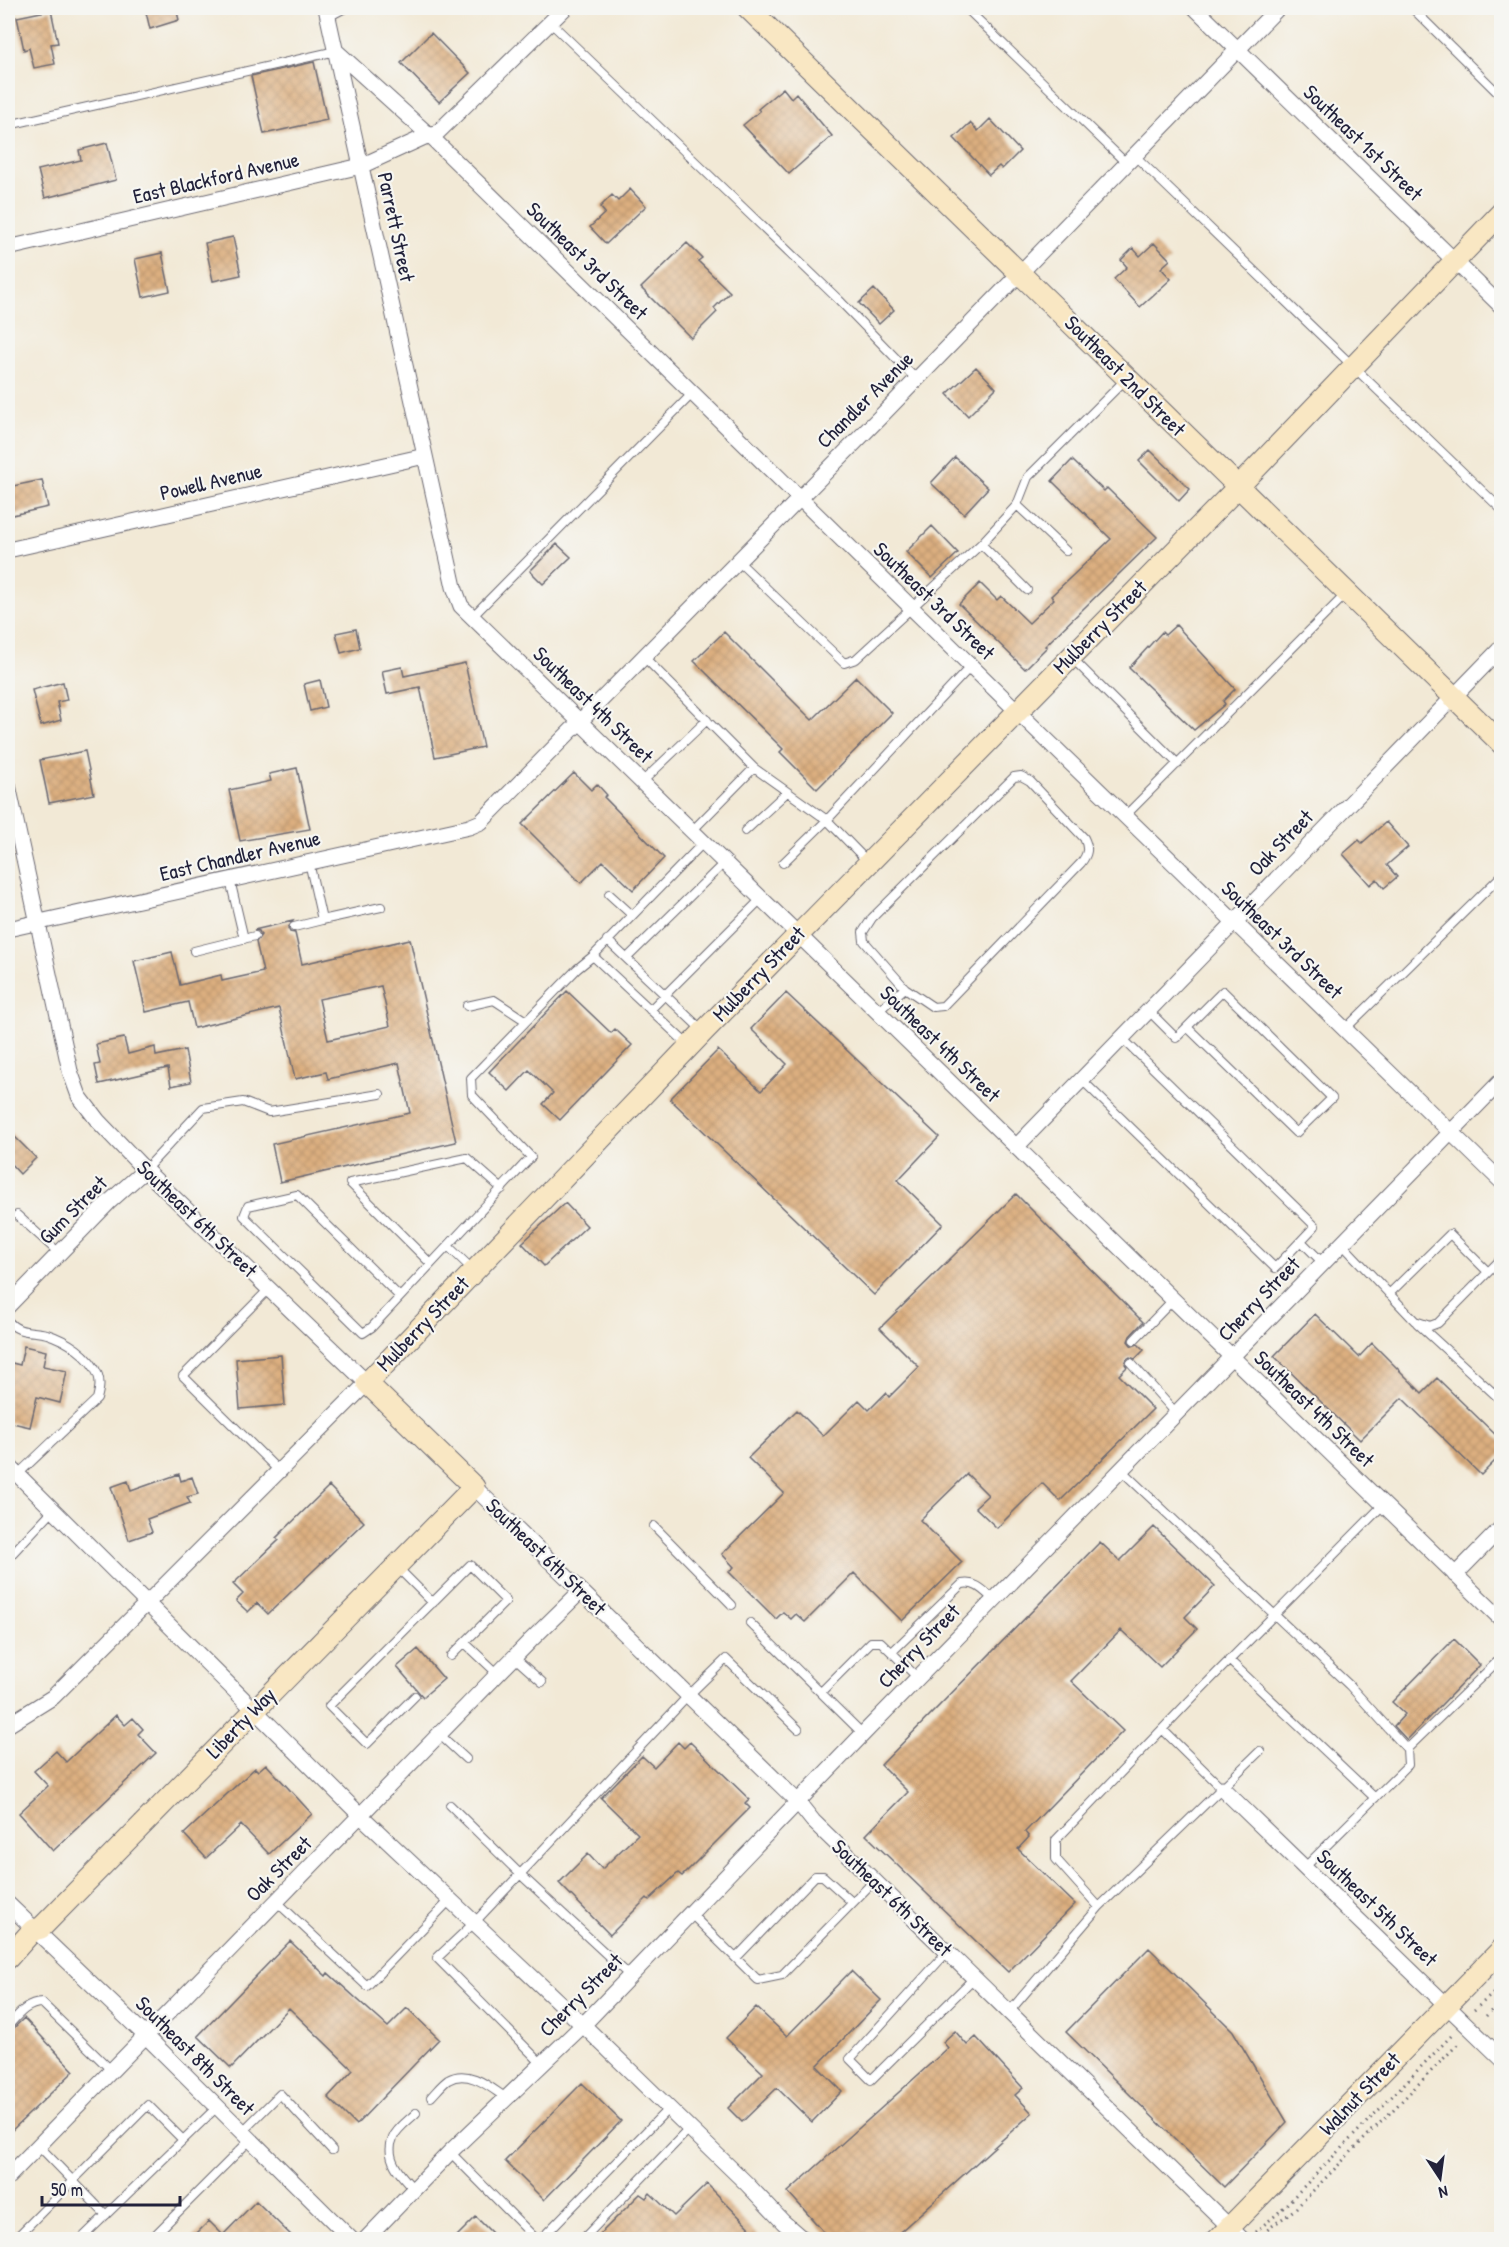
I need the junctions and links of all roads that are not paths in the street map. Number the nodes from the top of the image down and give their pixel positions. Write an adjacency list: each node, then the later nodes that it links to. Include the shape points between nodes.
1 (345, 8): 8 (lane)
2 (565, 8): 9 (street, East Blackford Avenue)
3 (748, 8): 20 (street, Southeast 2nd Street)
4 (966, 8): 15 (lane)
5 (1195, 8): 10 (street, Southeast 1st Street)
6 (1278, 8): 10 (street, Chandler Avenue)
7 (1412, 8): 12 (lane)
8 (327, 12): 11 (street, Parrett Street)
9 (551, 22): 14 (street, East Blackford Avenue); 24 (lane)
10 (1237, 48): 15 (street, Chandler Avenue); 19 (street, Southeast 1st Street)
11 (336, 51): 13 (lane); 14 (street, Southeast 3rd Street); 16 (street, Parrett Street)
12 (1502, 97)
13 (8, 125)
14 (430, 136): 16 (street, East Blackford Avenue); 25 (street, Southeast 3rd Street)
15 (1130, 159): 20 (street, Chandler Avenue); 22 (lane)
16 (361, 166): 18 (street, East Blackford Avenue); 26 (street, Parrett Street)
17 (1502, 212): 19 (street, Mulberry Street)
18 (8, 248)
19 (1454, 261): 21 (street, Southeast 1st Street); 22 (street, Mulberry Street)
20 (1020, 273): 23 (street, Southeast 2nd Street); 24 (street, Chandler Avenue)
21 (1502, 307)
22 (1353, 367): 27 (street, Mulberry Street); 30 (lane)
23 (1127, 378): 27 (street, Southeast 2nd Street); 29 (lane, via 1028,477)
24 (916, 379): 28 (street, Chandler Avenue)
25 (693, 393): 28 (street, Southeast 3rd Street); 38 (lane)
26 (425, 456): 32 (street, Powell Avenue); 38 (street, Southeast 4th Street, via 458,600)
27 (1238, 487): 36 (street, Southeast 2nd Street); 41 (street, Mulberry Street)
28 (799, 498): 34 (street, Chandler Avenue); 37 (street, Southeast 3rd Street)
29 (1017, 505): 31 (lane); 33 (lane)
30 (1502, 510)
31 (981, 544): 35 (lane); 37 (lane)
32 (8, 550)
33 (1066, 551)
34 (738, 561): 37 (lane, via 844,663 856,659); 40 (street, Chandler Avenue)
35 (1027, 590)
36 (1347, 594): 43 (street, Southeast 2nd Street); 48 (lane)
37 (911, 608): 42 (street, Southeast 3rd Street)
38 (472, 617): 46 (street, Southeast 4th Street)
39 (1502, 647): 43 (street, Oak Street)
40 (644, 657): 45 (lane); 46 (street, Chandler Avenue)
41 (1071, 657): 44 (street, Mulberry Street); 48 (lane)
42 (971, 666): 44 (street, Southeast 3rd Street); 54 (lane)
43 (1453, 697): 47 (street, Southeast 2nd Street); 71 (street, Oak Street)
44 (1017, 711): 53 (street, Southeast 3rd Street); 62 (street, Mulberry Street)
45 (707, 720): 49 (lane); 50 (lane)
46 (581, 722): 50 (street, Southeast 4th Street); 55 (street, Chandler Avenue)
47 (1502, 744)
48 (1178, 764): 53 (lane)
49 (754, 768): 52 (lane); 56 (lane)
50 (642, 782): 56 (street, Southeast 4th Street)
51 (8, 785): 70 (street, Southeast 6th Street)
52 (787, 792): 54 (lane); 57 (lane)
53 (1125, 816): 71 (street, Southeast 3rd Street)
54 (827, 820): 61 (lane); 62 (lane)
55 (481, 822): 59 (street, East Chandler Avenue)
56 (692, 831): 58 (street, Southeast 4th Street)
57 (745, 831)
58 (704, 842): 60 (street, Southeast 4th Street); 68 (lane)
59 (309, 862): 64 (street, East Chandler Avenue); 69 (lane)
60 (724, 863): 66 (street, Southeast 4th Street); 80 (lane)
61 (783, 863)
62 (868, 863): 74 (street, Mulberry Street)
63 (1502, 875): 89 (lane)
64 (230, 880): 70 (street, East Chandler Avenue); 76 (lane)
65 (609, 894): 68 (lane)
66 (761, 899): 74 (street, Southeast 4th Street); 82 (lane)
67 (381, 907): 69 (lane)
68 (632, 915): 77 (lane)
69 (322, 920): 72 (lane)
70 (38, 922): 73 (street, East Chandler Avenue); 97 (street, Southeast 6th Street, via 70,1071 79,1096)
71 (1234, 922): 85 (street, Oak Street); 89 (street, Southeast 3rd Street)
72 (294, 927)
73 (8, 929)
74 (798, 935): 86 (street, Southeast 4th Street); 91 (street, Mulberry Street)
75 (255, 936): 76 (lane)
76 (244, 939): 78 (lane)
77 (607, 940): 79 (lane); 80 (lane)
78 (194, 951)
79 (593, 956): 84 (lane); 87 (lane)
80 (627, 958): 82 (lane)
81 (905, 988): 81 (lane, via 870,949 863,932 872,918 1014,777 1030,781 1084,838 1087,855 944,1006 933,1007); 86 (lane)
82 (664, 995): 84 (lane); 91 (lane)
83 (466, 1006): 87 (lane, via 494,1000)
84 (650, 1010): 91 (lane)
85 (1149, 1011): 88 (lane, via 1176,1038); 90 (street, Oak Street)
86 (877, 1012): 96 (street, Southeast 4th Street)
87 (526, 1021): 99 (lane, via 471,1078 472,1095 531,1157)
88 (1187, 1027): 88 (lane, via 1223,990 1332,1098 1296,1133)
89 (1344, 1029): 95 (street, Southeast 3rd Street)
90 (1122, 1038): 92 (street, Oak Street); 101 (lane, via 1315,1226)
91 (697, 1039): 108 (street, Mulberry Street)
92 (1082, 1080): 96 (street, Oak Street); 101 (lane, via 1275,1268)
93 (1502, 1080): 95 (street, Cherry Street)
94 (380, 1094): 97 (lane, via 269,1112 243,1102 203,1108)
95 (1451, 1133): 98 (street, Southeast 3rd Street); 102 (street, Cherry Street)
96 (1016, 1148): 113 (street, Southeast 4th Street)
97 (145, 1170): 104 (street, Gum Street); 110 (street, Southeast 6th Street)
98 (1502, 1182)
99 (502, 1189): 103 (lane); 107 (lane, via 467,1158 350,1183)
100 (17, 1215): 104 (lane)
101 (1301, 1241): 106 (lane)
102 (1342, 1244): 106 (street, Cherry Street); 111 (lane)
103 (448, 1246): 107 (lane); 108 (lane)
104 (60, 1253): 114 (street, Gum Street)
105 (1502, 1258): 109 (lane)
106 (1323, 1263): 118 (street, Cherry Street)
107 (431, 1264): 112 (lane)
108 (474, 1271): 120 (street, Mulberry Street)
109 (1488, 1272): 111 (lane, via 1450,1234); 116 (lane, via 1438,1323 1430,1326)
110 (269, 1289): 120 (street, Southeast 6th Street); 124 (lane, via 183,1376)
111 (1389, 1294): 116 (lane)
112 (400, 1297): 112 (lane, via 363,1333 244,1216 248,1206 297,1195)
113 (1173, 1300): 117 (lane); 118 (street, Southeast 4th Street)
114 (8, 1306)
115 (8, 1321): 123 (lane, via 15,1330 44,1333 66,1341 89,1362 100,1386 98,1399)
116 (1415, 1321): 121 (lane)
117 (1134, 1340)
118 (1232, 1357): 122 (street, Cherry Street); 127 (street, Southeast 4th Street)
119 (1131, 1363): 122 (lane)
120 (367, 1383): 124 (street, Mulberry Street); 126 (street, Southeast 6th Street)
121 (1502, 1401)
122 (1176, 1413): 125 (street, Cherry Street)
123 (12, 1470): 128 (street)
124 (278, 1470): 137 (street, Mulberry Street)
125 (1121, 1470): 135 (street, Cherry Street); 139 (lane)
126 (474, 1487): 132 (street, Liberty Way); 134 (street, Southeast 6th Street)
127 (1383, 1505): 133 (street, Southeast 4th Street); 139 (lane)
128 (53, 1510): 131 (lane); 137 (street)
129 (654, 1526): 138 (lane)
130 (1502, 1527): 133 (street)
131 (8, 1558)
132 (396, 1566): 136 (lane); 154 (street, Liberty Way)
133 (1455, 1575): 140 (street, Southeast 4th Street)
134 (581, 1591): 145 (street, Oak Street); 152 (street, Southeast 6th Street)
135 (994, 1600): 143 (lane, via 978,1586 962,1584); 149 (street, Cherry Street)
136 (433, 1603): 142 (lane, via 470,1565 506,1601); 153 (lane, via 329,1706 367,1744)
137 (148, 1604): 154 (street); 155 (street, Mulberry Street, via 53,1697)
138 (732, 1605)
139 (1273, 1615): 147 (lane); 160 (lane, via 1349,1685)
140 (1502, 1620)
141 (750, 1623): 151 (lane)
142 (465, 1642): 144 (lane); 148 (lane)
143 (893, 1651): 149 (lane); 151 (lane, via 881,1642 871,1642)
144 (451, 1656)
145 (514, 1657): 148 (street, Oak Street); 150 (lane)
146 (1502, 1657): 160 (lane)
147 (1229, 1660): 157 (lane); 164 (lane)
148 (498, 1674): 158 (street, Oak Street)
149 (918, 1677): 159 (street, Cherry Street)
150 (542, 1682)
151 (821, 1692): 159 (lane)
152 (689, 1695): 156 (lane, via 726,1659); 165 (street, Southeast 6th Street); 169 (lane)
153 (415, 1696)
154 (254, 1710): 167 (street); 178 (street, Liberty Way, via 41,1928)
155 (8, 1725)
156 (798, 1729)
157 (1163, 1730): 163 (lane); 175 (lane, via 1056,1840 1056,1859)
158 (439, 1734): 162 (lane); 167 (street, Oak Street)
159 (862, 1734): 165 (street, Cherry Street)
160 (1407, 1749): 164 (lane, via 1408,1766)
161 (1260, 1751): 163 (lane)
162 (466, 1759)
163 (1222, 1788): 168 (street, Southeast 5th Street); 175 (lane)
164 (1375, 1798): 168 (lane)
165 (797, 1802): 170 (street, Southeast 6th Street); 176 (street, Cherry Street)
166 (450, 1805): 169 (lane)
167 (361, 1816): 171 (street); 172 (street, Oak Street)
168 (1305, 1867): 185 (street, Southeast 5th Street)
169 (520, 1874): 177 (lane); 183 (lane)
170 (874, 1881): 173 (lane); 180 (street, Southeast 6th Street)
171 (450, 1900): 172 (lane, via 367,1986); 177 (street)
172 (276, 1901): 189 (street, Oak Street)
173 (852, 1902): 182 (lane, via 783,1975 758,1980); 182 (lane, via 823,1876 815,1876)
174 (8, 1904): 178 (street, Southeast 8th Street)
175 (1099, 1907): 186 (lane)
176 (690, 1913): 182 (lane); 183 (street, Cherry Street)
177 (474, 1923): 187 (street); 191 (lane, via 437,1958)
178 (33, 1930): 181 (street, Liberty Way); 189 (street, Southeast 8th Street)
179 (1502, 1949): 185 (street, Walnut Street)
180 (947, 1952): 184 (street, Southeast 6th Street); 184 (lane, via 850,2059 871,2080)
181 (8, 1958)
182 (736, 1958)
183 (630, 1976): 187 (street, Cherry Street)
184 (974, 1978): 186 (street, Southeast 6th Street)
185 (1446, 2006): 190 (street, Southeast 5th Street); 208 (street, Walnut Street)
186 (1009, 2012): 208 (street, Southeast 6th Street)
187 (583, 2025): 191 (street, Cherry Street); 196 (street)
188 (8, 2026): 192 (lane, via 25,2008 42,2003)
189 (145, 2035): 192 (street, Oak Street); 195 (street, Southeast 8th Street)
190 (1502, 2059)
191 (542, 2064): 194 (street, Cherry Street)
192 (111, 2070): 201 (street, Oak Street)
193 (431, 2097): 194 (lane, via 448,2080 461,2075 482,2082)
194 (506, 2098): 203 (street, Cherry Street)
195 (217, 2107): 199 (street, Southeast 8th Street); 200 (lane)
196 (669, 2108): 198 (street); 215 (lane)
197 (416, 2113): 206 (lane, via 393,2138 391,2154 399,2174)
198 (690, 2128): 209 (street); 216 (lane)
199 (246, 2136): 202 (lane, via 280,2094); 212 (lane); 213 (street, Southeast 8th Street)
200 (182, 2139): 205 (lane, via 148,2104); 207 (lane)
201 (38, 2145): 204 (street, Oak Street); 205 (lane)
202 (332, 2150)
203 (450, 2152): 206 (street, Cherry Street); 215 (lane)
204 (8, 2177)
205 (72, 2180): 207 (lane); 210 (lane)
206 (414, 2189): 214 (street, Cherry Street)
207 (106, 2215): 211 (lane)
208 (1230, 2235)
209 (800, 2239)
210 (14, 2240)
211 (80, 2240)
212 (150, 2240)
213 (352, 2240)
214 (365, 2240)
215 (539, 2240)
216 (582, 2240)

